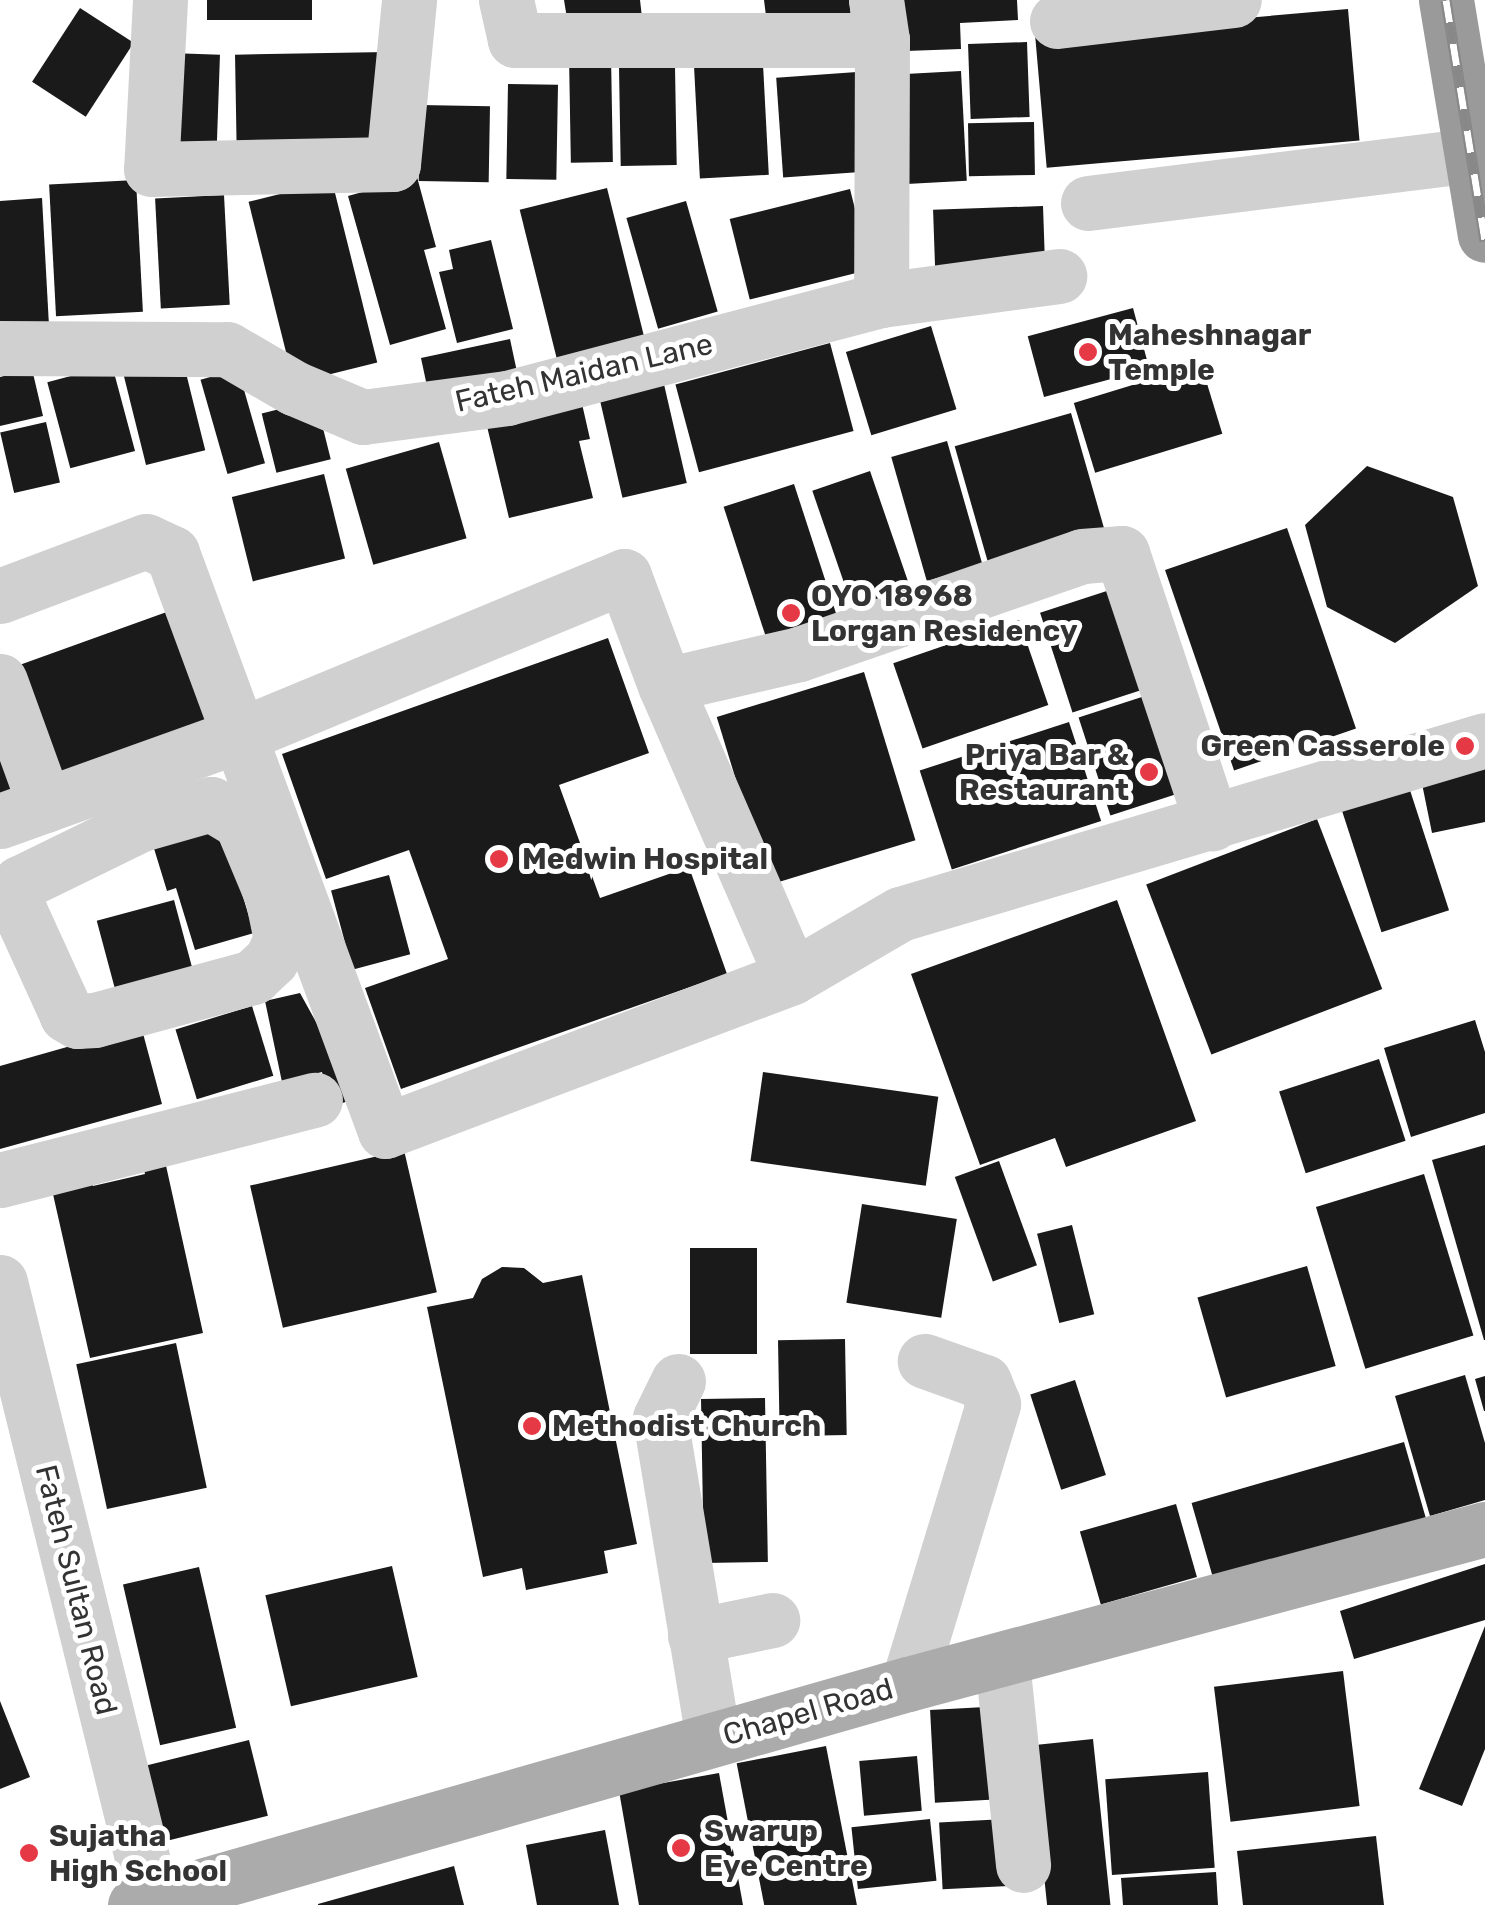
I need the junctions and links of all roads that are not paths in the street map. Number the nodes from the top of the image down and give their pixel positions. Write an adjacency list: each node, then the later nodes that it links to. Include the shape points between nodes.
1 (160, 0): 2 (street, via 151,169 393,164)
2 (409, 0)
3 (506, 0): 6 (street, via 515,40)
4 (1234, 0): 7 (street)
5 (1446, 0): 8 (highway)
6 (879, 20): 12 (street)
7 (1057, 21)
8 (1470, 155): 9 (street); 10 (highway)
9 (1088, 203)
10 (1485, 234)
11 (1058, 276): 12 (street, Fateh Maidan Lane)
12 (880, 300): 13 (street, Fateh Maidan Lane, via 507,398 363,417 227,349)
13 (0, 348)
14 (0, 596): 17 (street, via 146,541 172,553)
15 (0, 681): 19 (street)
16 (665, 685): 17 (street, via 624,576); 20 (street, via 799,654 1082,556 1122,553); 22 (street)
17 (238, 736): 19 (street); 22 (street, via 384,1130)
18 (1485, 740): 20 (street)
19 (23, 813)
20 (1212, 822): 22 (street, via 900,914)
21 (18, 961): 21 (street, via 20,883 141,824 212,804 241,822 272,896 281,940 253,977 96,1020 67,1015)
22 (792, 977)
23 (316, 1100): 24 (street)
24 (0, 1180)
25 (0, 1282): 35 (street, Fateh Sultan Road)
26 (925, 1361): 32 (street, via 984,1382 993,1404)
27 (678, 1381): 30 (street, via 660,1418)
28 (1485, 1530): 31 (main road, Chapel Road)
29 (772, 1620): 30 (street)
30 (695, 1636): 33 (street)
31 (1002, 1662): 32 (main road, Chapel Road); 34 (street)
32 (908, 1684): 33 (main road, Chapel Road)
33 (713, 1739): 35 (main road, Chapel Road)
34 (1023, 1866)
35 (144, 1901)

